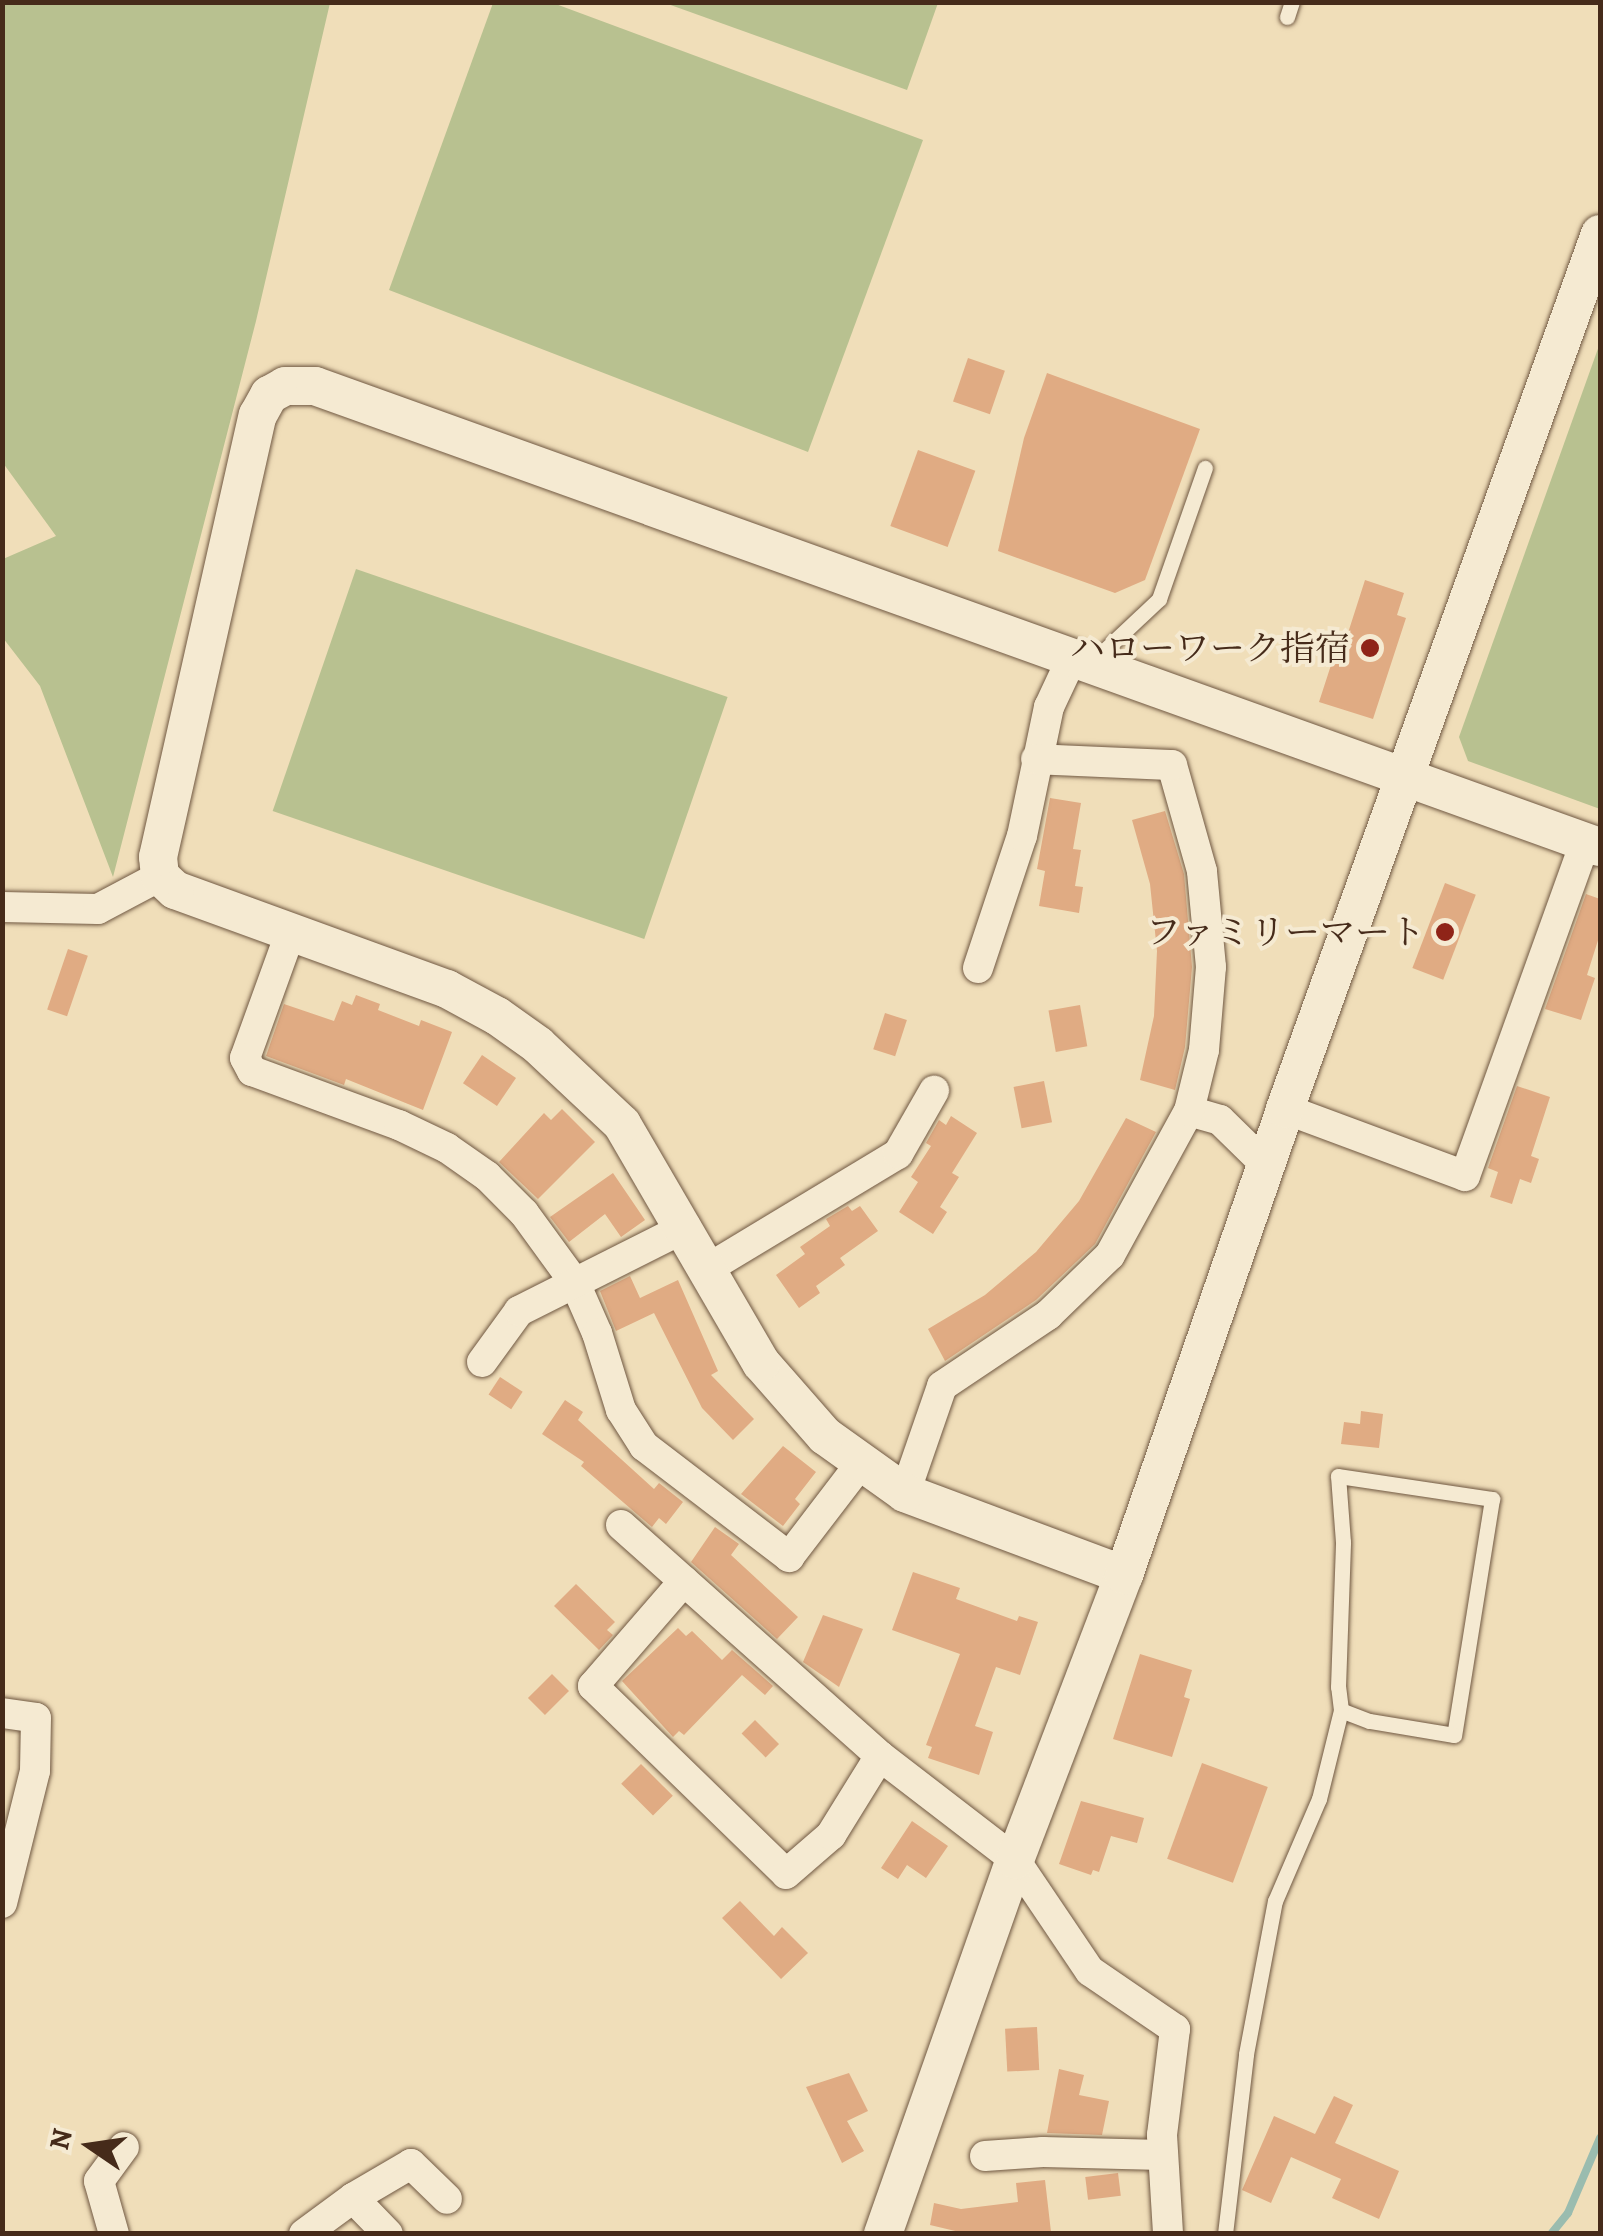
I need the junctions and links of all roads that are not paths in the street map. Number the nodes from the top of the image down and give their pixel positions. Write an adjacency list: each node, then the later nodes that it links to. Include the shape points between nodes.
1 (1600, 234): 5 (street)
2 (1206, 468): 3 (lane, via 1159,599)
3 (1080, 662): 4 (street, via 1049,707); 5 (street); 7 (street, via 315,386 285,386 258,415 158,857)
4 (1036, 759): 10 (street, via 1022,836); 13 (street, via 1172,765 1202,871 1211,968 1204,1050)
5 (1406, 778): 6 (street); 12 (street)
6 (1593, 844): 12 (street, via 1465,1176)
7 (160, 876): 8 (street, via 98,909); 9 (street, via 175,890)
8 (2, 907)
9 (290, 931): 15 (street, via 447,990 538,1045 622,1124); 17 (street, via 245,1058 252,1071 447,1148 524,1212)
10 (978, 968)
11 (934, 1091): 16 (street, via 898,1154)
12 (1285, 1109): 14 (street)
13 (1189, 1111): 14 (street, via 1220,1120); 20 (street, via 1110,1255 1048,1314 942,1386)
14 (1266, 1164): 22 (street)
15 (686, 1227): 16 (street); 17 (street)
16 (707, 1270): 19 (street, via 761,1363 791,1401)
17 (575, 1283): 18 (street, via 519,1311); 19 (street, via 620,1410 644,1446 789,1557)
18 (482, 1362)
19 (860, 1464): 20 (street)
20 (905, 1493): 22 (street)
21 (620, 1525): 23 (street)
22 (1124, 1576): 27 (street)
23 (684, 1582): 26 (street); 26 (street, via 594,1686 786,1874 831,1835)
24 (1341, 1710): 24 (lane, via 1338,1476 1492,1498 1454,1736); 39 (lane, via 1319,1799 1275,1901 1246,2054)
25 (2, 1713): 28 (street, via 36,1718 35,1772)
26 (880, 1756): 27 (street)
27 (1015, 1860): 30 (street, via 1090,1970 1175,2030); 37 (street)
28 (2, 1903)
29 (124, 2147): 34 (street, via 99,2182)
30 (1162, 2155): 31 (street); 38 (street)
31 (986, 2156)
32 (353, 2198): 33 (street, via 411,2164); 35 (street); 36 (street)
33 (447, 2200)
34 (114, 2234)
35 (304, 2234)
36 (388, 2234)
37 (882, 2234)
38 (1168, 2234)
39 (1225, 2234)

